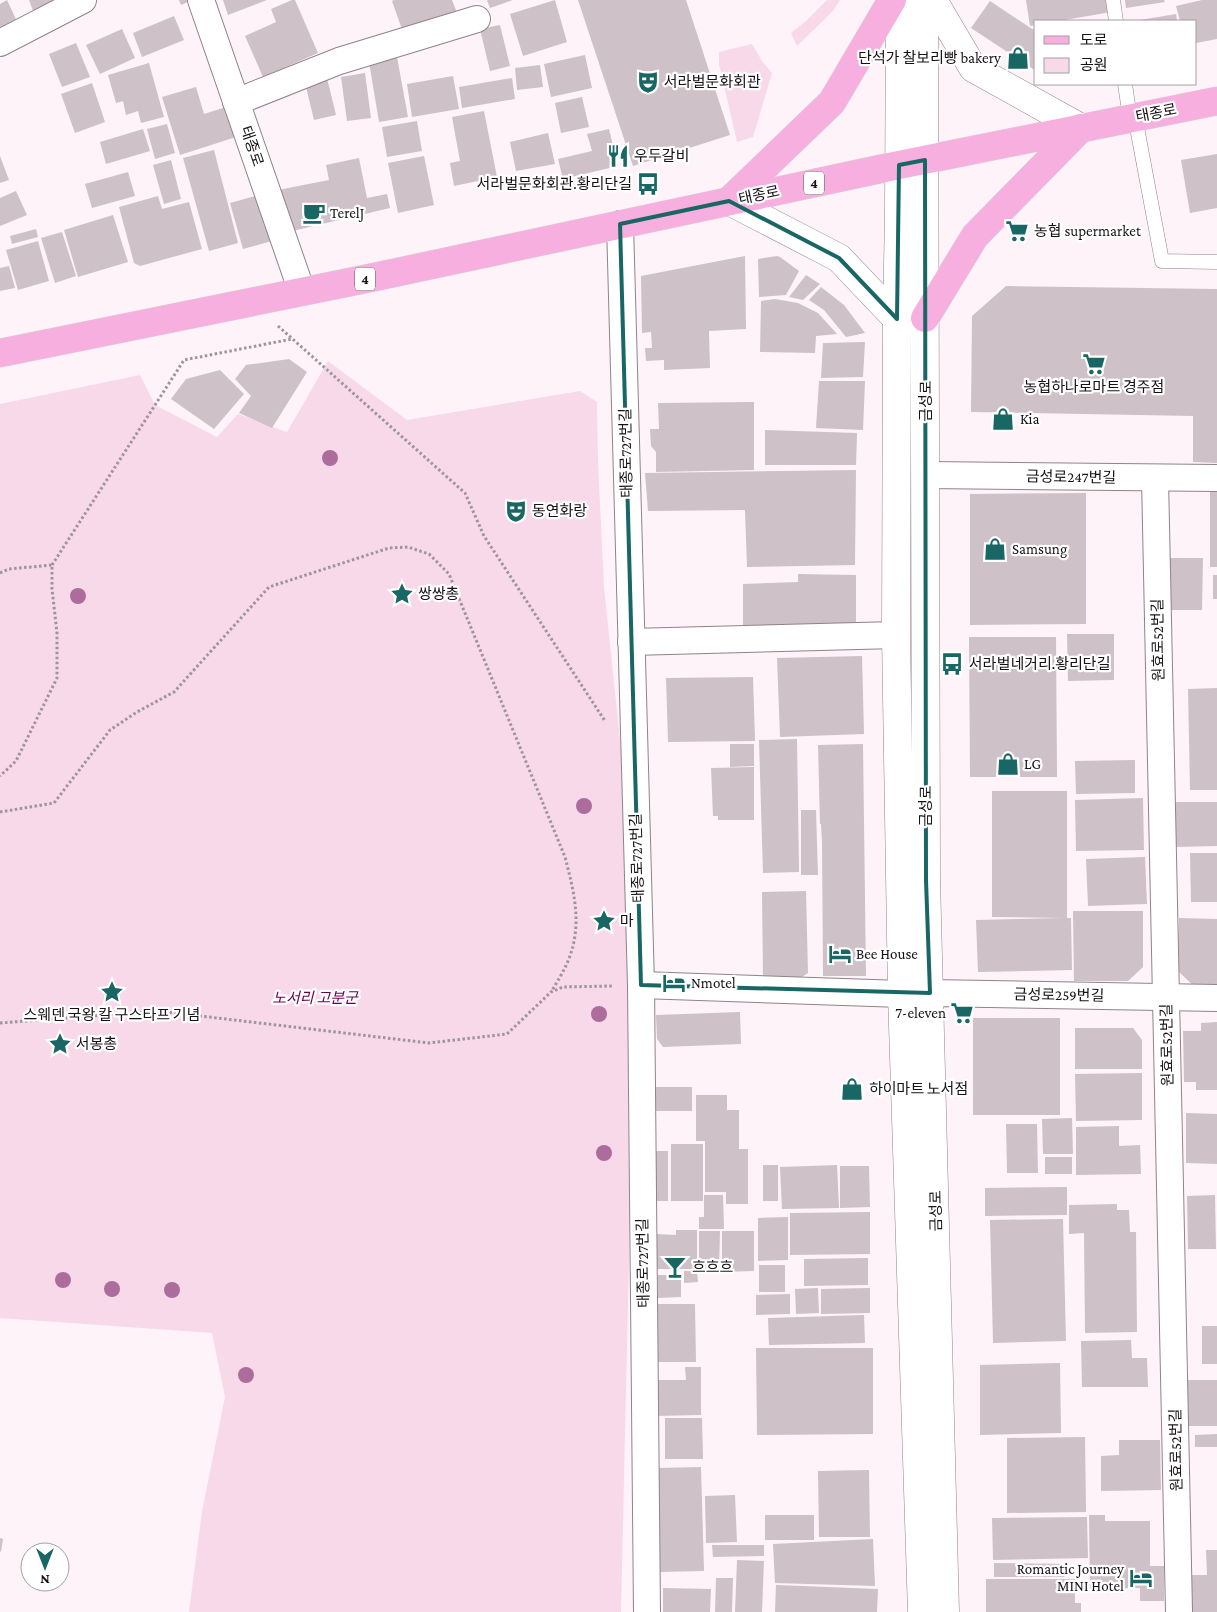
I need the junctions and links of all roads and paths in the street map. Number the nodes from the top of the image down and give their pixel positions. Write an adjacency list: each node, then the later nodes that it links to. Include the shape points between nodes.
1 (83, 0): 10 (street)
2 (201, 0): 13 (street, 태종로)
3 (892, 0): 18 (main road, via 832,102)
4 (900, 0): 17 (street, 금성로)
5 (924, 0): 16 (street, 금성로)
6 (933, 0): 15 (street, via 973,68)
7 (1113, 0): 9 (lane)
8 (477, 19): 13 (street, via 340,61)
9 (1116, 20)
10 (0, 43)
11 (1125, 85): 14 (lane)
12 (1217, 101): 14 (main road, 태종로 / 4)
13 (236, 102): 21 (street, 태종로)
14 (1132, 118): 15 (main road, 태종로 / 4); 20 (lane, via 1162,261)
15 (1081, 128): 16 (main road, 태종로 / 4); 23 (main road, via 975,236)
16 (925, 160): 17 (main road, 태종로 / 4); 23 (street, 금성로)
17 (899, 165): 18 (main road, 태종로 / 4); 24 (street, 금성로)
18 (729, 201): 19 (main road, 태종로 / 4); 24 (street, via 838,258)
19 (620, 224): 21 (main road, 태종로 / 4); 33 (street, 태종로727번길)
20 (1217, 262)
21 (302, 292): 22 (main road, 태종로 / 4)
22 (251, 302): 25 (path); 26 (main road, 태종로 / 4)
23 (925, 318): 27 (street, 금성로)
24 (897, 319): 32 (street, 금성로)
25 (292, 339): 30 (path, via 184,360); 34 (path, via 465,493 484,536)
26 (0, 353)
27 (926, 475): 28 (street, 금성로247번길); 39 (street, 금성로, via 926,880)
28 (1155, 478): 29 (street, 금성로247번길); 41 (street, 원효로52번길)
29 (1217, 478)
30 (52, 565): 31 (path, via 9,569); 35 (path, via 57,678 16,761)
31 (0, 573)
32 (896, 635): 33 (street); 40 (street, 금성로)
33 (631, 642): 34 (street, 태종로727번길)
34 (630, 760): 37 (street, 태종로727번길)
35 (0, 776)
36 (0, 812): 38 (path, via 54,803 110,730 174,692 269,587 389,548 408,547 429,554 449,574 565,857 575,896 577,928 568,961)
37 (640, 985): 38 (path, via 563,987); 40 (street); 44 (street, 태종로727번길)
38 (551, 992): 43 (path, via 507,1034 429,1043 158,1011)
39 (930, 993): 40 (street, 금성로259번길); 41 (street, 금성로259번길); 46 (street, 금성로)
40 (902, 994): 45 (street, 금성로)
41 (1166, 997): 42 (street, 금성로259번길); 47 (street, 원효로52번길)
42 (1217, 998)
43 (0, 1023)
44 (647, 1612)
45 (922, 1612)
46 (945, 1612)
47 (1179, 1612)

